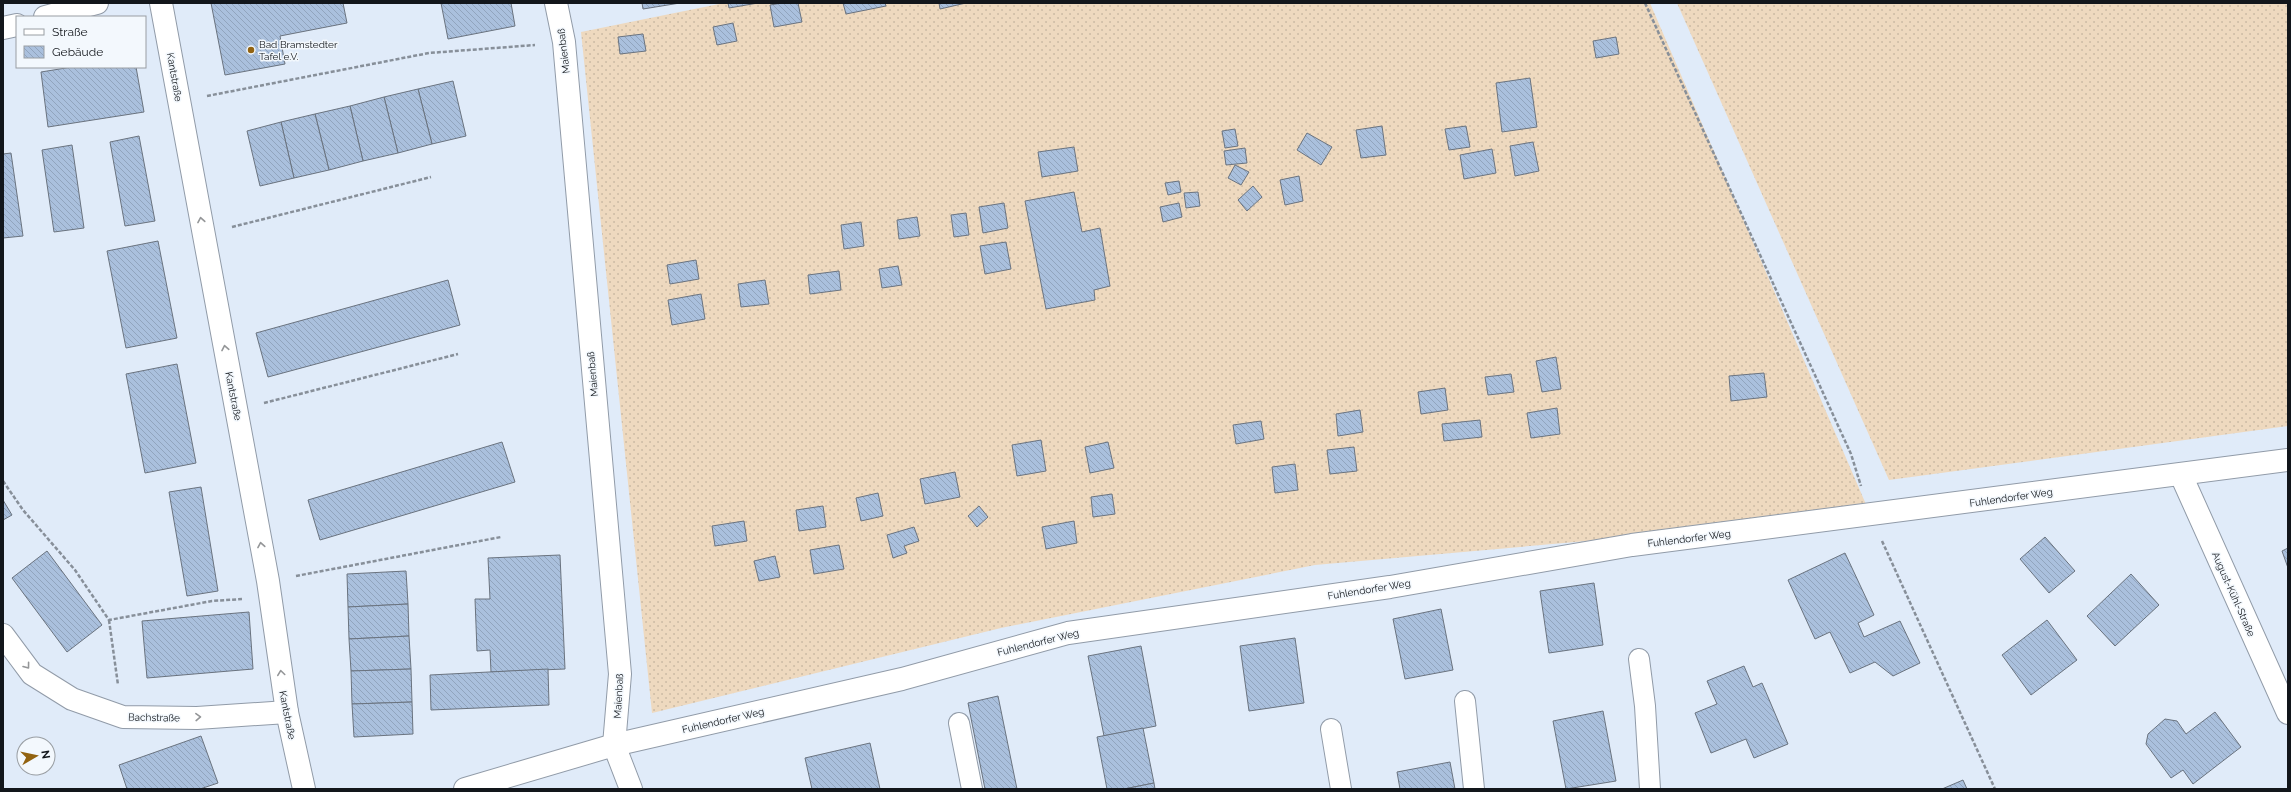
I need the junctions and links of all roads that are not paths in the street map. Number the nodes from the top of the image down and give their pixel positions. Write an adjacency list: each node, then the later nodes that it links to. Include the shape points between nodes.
1 (97, 3): 4 (street)
2 (161, 3): 12 (street, Kantstraße, one-way to 2, via 269,589)
3 (556, 3): 16 (street, Maienbaß, via 564,42 620,674)
4 (49, 16)
5 (16, 25): 6 (street)
6 (3, 28)
7 (2288, 460): 8 (street, Fuhlendorfer Weg)
8 (2181, 475): 13 (street, August-Kühl-Straße); 16 (street, Fuhlendorfer Weg, via 1632,545 1390,587 1068,633 902,679)
9 (3, 635): 12 (street, Bachstraße, one-way to 12, via 32,674 72,699 123,717 197,718)
10 (1639, 659): 23 (lane, via 1645,706)
11 (1465, 701): 22 (lane)
12 (286, 712): 17 (street, Kantstraße)
13 (2288, 713)
14 (959, 723): 20 (lane)
15 (1331, 729): 21 (lane)
16 (614, 745): 18 (street, Fuhlendorfer Weg); 19 (street)
17 (304, 789)
18 (465, 789)
19 (631, 789)
20 (972, 789)
21 (1341, 789)
22 (1474, 789)
23 (1650, 789)

